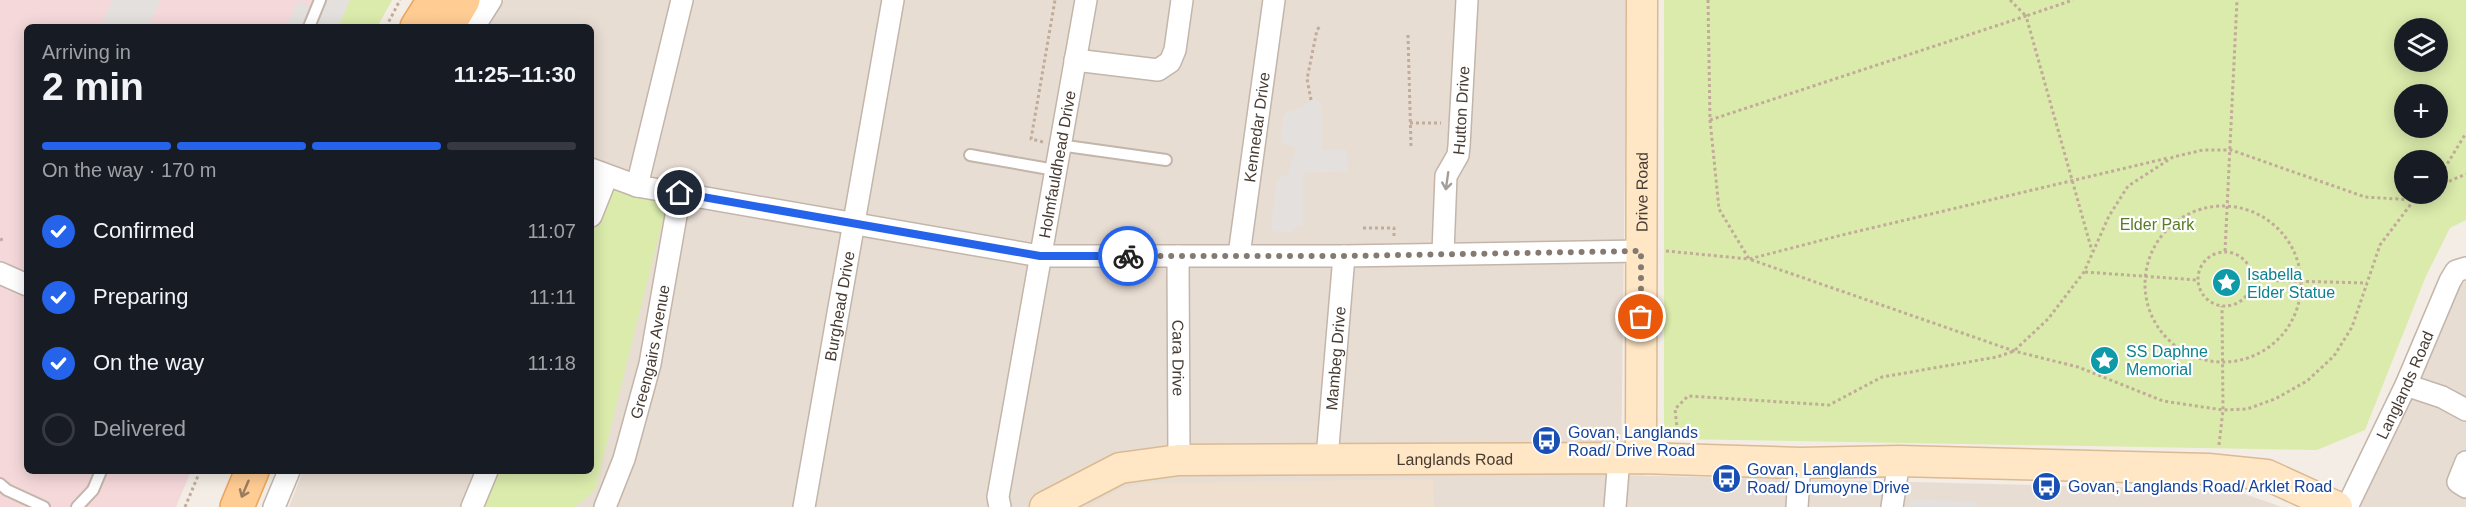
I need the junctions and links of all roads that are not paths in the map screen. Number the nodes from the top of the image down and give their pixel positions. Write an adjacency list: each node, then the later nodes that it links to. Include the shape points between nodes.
1 (320, 0): 12 (lane)
2 (434, 0): 13 (main road)
3 (463, 0): 14 (main road)
4 (491, 0): 15 (street)
5 (682, 0): 22 (street)
6 (893, 0): 25 (street, Burghead Drive)
7 (1086, 0): 16 (street, Holmfauldhead Drive)
8 (1182, 0): 16 (street, via 1175,50 1170,62 1158,70)
9 (1274, 0): 28 (street, Kennedar Drive)
10 (1467, 0): 27 (street, Hutton Drive, one-way to 27, via 1458,155 1446,176)
11 (1642, 0): 26 (street, Drive Road)
12 (310, 24)
13 (419, 24)
14 (449, 24)
15 (476, 24)
16 (1075, 60): 17 (street, Holmfauldhead Drive)
17 (1059, 145): 19 (lane); 20 (street, Holmfauldhead Drive)
18 (970, 155): 20 (lane)
19 (1166, 160)
20 (1055, 170): 29 (street, Holmfauldhead Drive)
21 (599, 172): 22 (street); 24 (street)
22 (637, 186): 23 (street)
23 (680, 193): 25 (street); 56 (street, Greengairs Avenue, via 650,364 624,459)
24 (594, 200)
25 (853, 224): 29 (street); 57 (street, Burghead Drive)
26 (1652, 251): 27 (street); 38 (street, Drive Road)
27 (1443, 253): 31 (street)
28 (1239, 255): 30 (street); 31 (street)
29 (1040, 256): 30 (street); 58 (street, Holmfauldhead Drive, via 998,497)
30 (1178, 256): 39 (street, Cara Drive)
31 (1344, 256): 37 (street, Mambeg Drive)
32 (2466, 268): 35 (street, Langlands Road, via 2456,271 2450,280)
33 (0, 273): 34 (street)
34 (24, 284)
35 (2406, 385): 36 (street); 64 (street, Langlands Road)
36 (2466, 410)
37 (1327, 458): 38 (street, Langlands Road); 39 (street, Langlands Road)
38 (1630, 458): 42 (street, Langlands Road); 60 (street)
39 (1179, 460): 59 (street, Langlands Road, via 1120,468)
40 (1899, 461): 42 (street, Langlands Road); 62 (street); 63 (street, Langlands Road, via 2208,469 2267,475)
41 (2466, 462): 49 (street, via 2458,482)
42 (1800, 463): 61 (street)
43 (100, 474): 51 (lane, via 93,490)
44 (227, 474): 52 (main road)
45 (251, 474): 53 (main road, one-way to 53)
46 (288, 474): 54 (street)
47 (486, 474): 55 (street)
48 (0, 483): 50 (lane)
49 (2466, 487)
50 (44, 507)
51 (77, 507)
52 (213, 507)
53 (237, 507)
54 (274, 507)
55 (472, 507)
56 (605, 507)
57 (804, 507)
58 (1000, 507)
59 (1045, 507)
60 (1615, 507)
61 (1797, 507)
62 (1892, 507)
63 (2337, 507)
64 (2347, 507)

